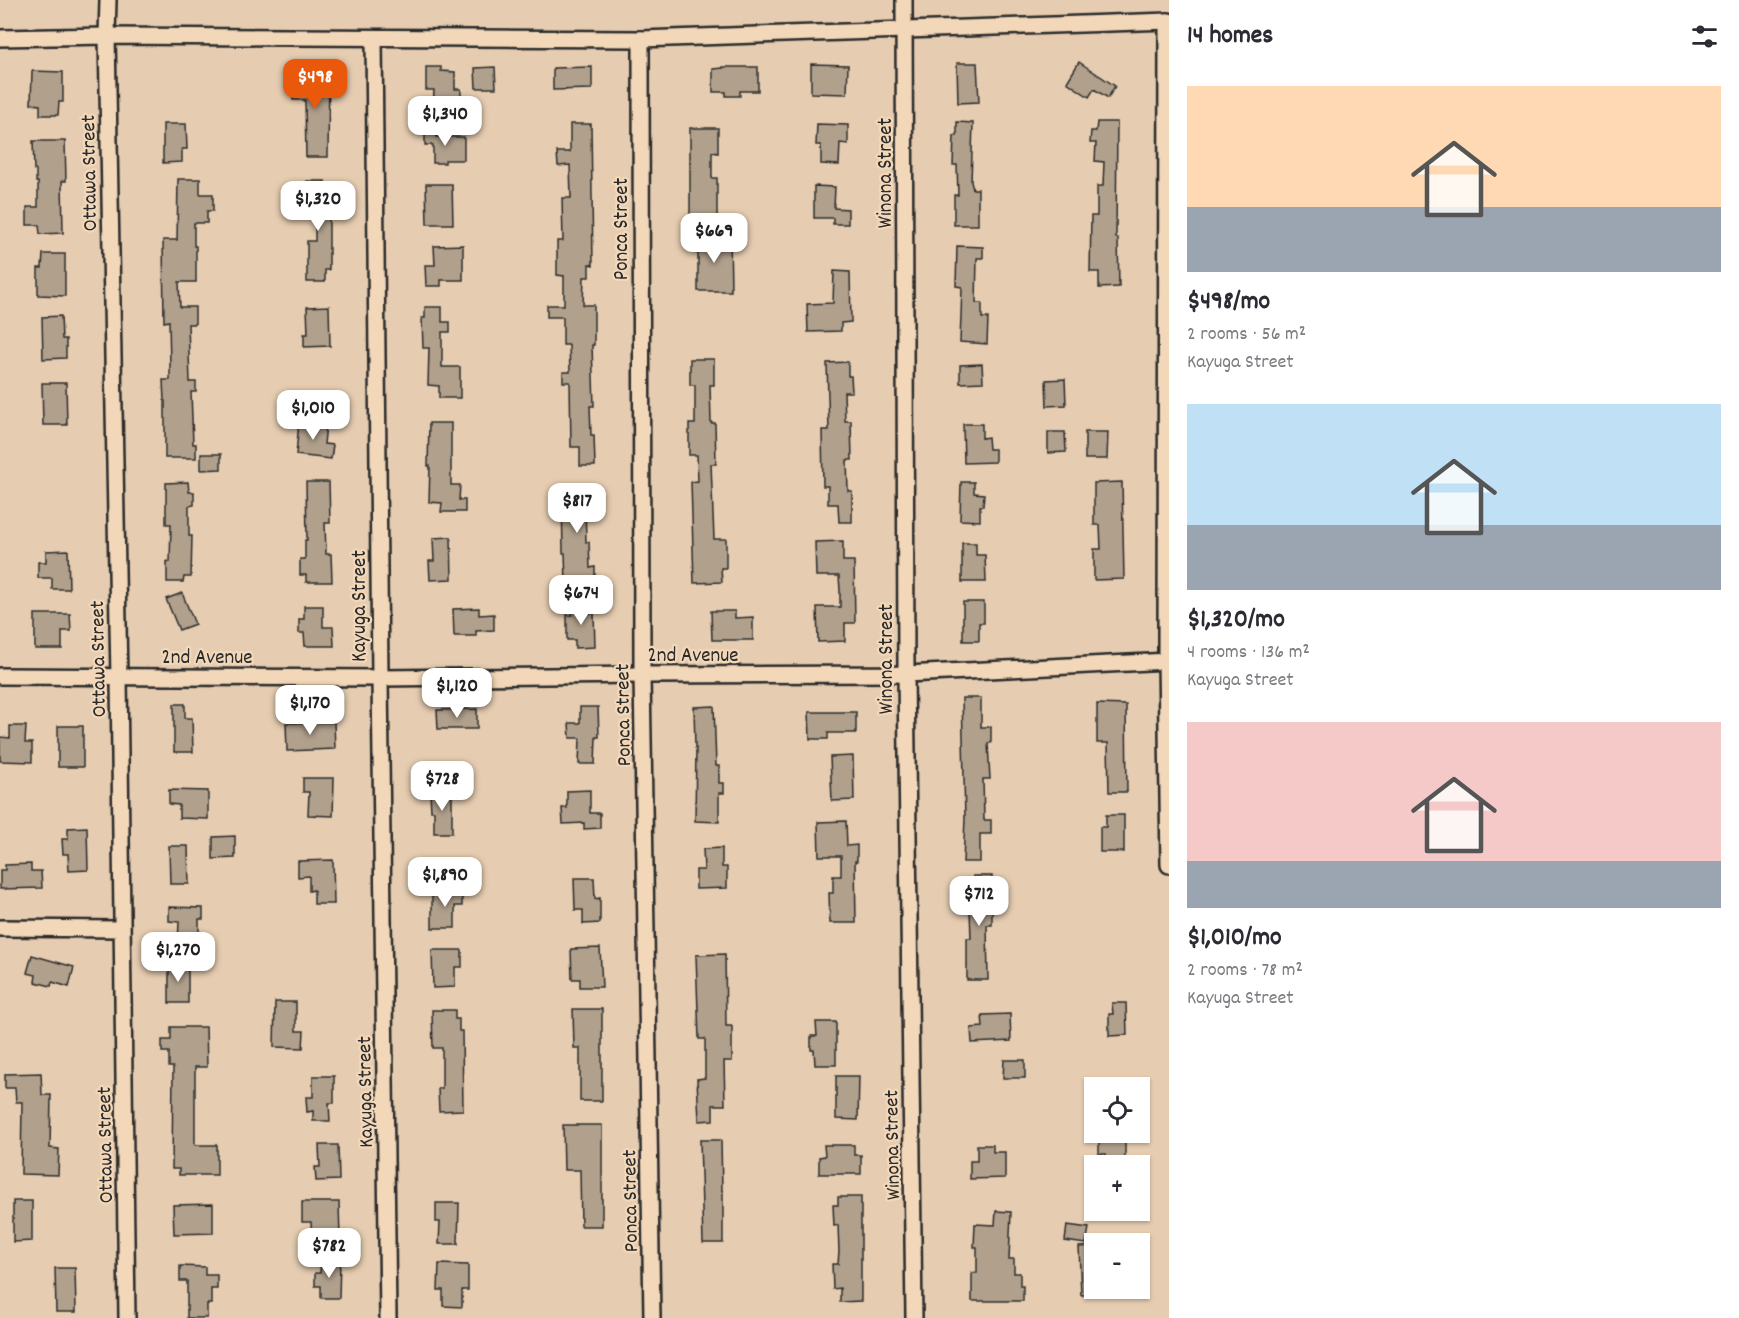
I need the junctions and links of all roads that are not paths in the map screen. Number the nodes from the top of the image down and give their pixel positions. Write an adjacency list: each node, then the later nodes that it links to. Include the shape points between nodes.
1 (108, 0): 5 (street, Ottawa Street)
2 (904, 0): 4 (street, Winona Street)
3 (1168, 21): 4 (street); 9 (street)
4 (905, 29): 8 (street); 10 (street, Winona Street)
5 (107, 36): 6 (street); 7 (street); 13 (street, Ottawa Street)
6 (0, 38)
7 (374, 38): 8 (street); 14 (street, Kayuga Street)
8 (641, 39): 11 (street, Ponca Street)
9 (1168, 661): 10 (street, 2nd Avenue); 15 (street)
10 (906, 674): 11 (street, 2nd Avenue); 21 (street, Winona Street)
11 (642, 675): 14 (street, 2nd Avenue); 20 (street, Ponca Street)
12 (0, 676): 13 (street, 2nd Avenue)
13 (119, 676): 14 (street, 2nd Avenue); 17 (street, Ottawa Street)
14 (380, 678): 19 (street, Kayuga Street)
15 (1169, 865)
16 (0, 928): 17 (street)
17 (121, 929): 18 (street, Ottawa Street)
18 (127, 1318)
19 (388, 1318)
20 (652, 1318)
21 (914, 1318)

